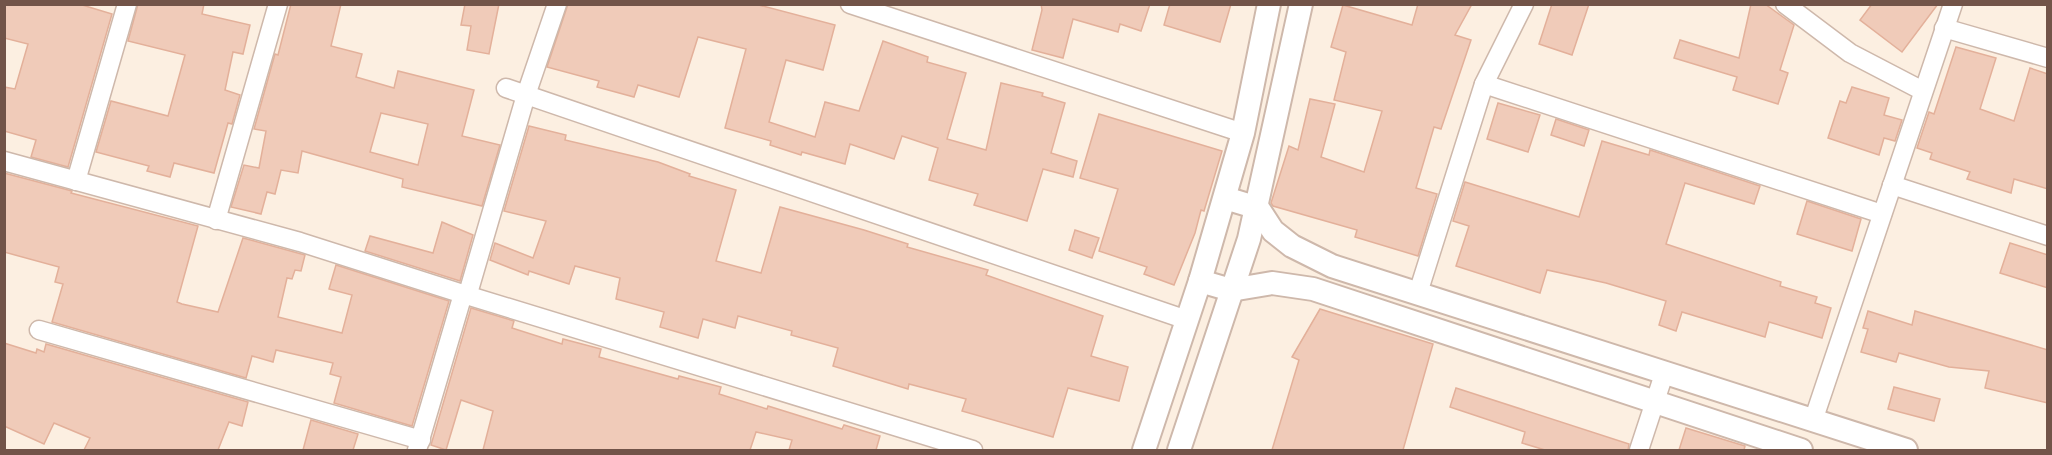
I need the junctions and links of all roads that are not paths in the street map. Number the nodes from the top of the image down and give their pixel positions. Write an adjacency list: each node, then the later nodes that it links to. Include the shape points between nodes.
1 (127, 4): 18 (street)
2 (278, 4): 23 (street)
3 (557, 4): 15 (street)
4 (850, 4): 16 (street)
5 (1269, 4): 16 (street)
6 (1301, 4): 21 (street)
7 (1524, 4): 12 (street)
8 (1785, 4): 14 (street, via 1850,52)
9 (1953, 4): 10 (street)
10 (1944, 28): 11 (street); 14 (street)
11 (2048, 58)
12 (1484, 84): 22 (street); 27 (street)
13 (506, 88): 15 (street)
14 (1923, 91): 19 (street)
15 (526, 95): 28 (street, via 469,290); 29 (street)
16 (1243, 133): 20 (street)
17 (4, 161): 18 (street)
18 (76, 181): 23 (street)
19 (1892, 185): 22 (street); 24 (street)
20 (1225, 198): 21 (street); 25 (street)
21 (1258, 208): 26 (street); 27 (street, via 1273,231 1292,246 1332,266)
22 (1882, 214): 33 (street)
23 (216, 220): 28 (street, via 300,242)
24 (2048, 236)
25 (1200, 281): 26 (street); 29 (street)
26 (1231, 291): 32 (street, via 1272,283 1314,289); 37 (street)
27 (1418, 293): 31 (street)
28 (463, 294): 34 (street); 35 (street)
29 (1187, 320): 36 (street)
30 (39, 330): 34 (street)
31 (1664, 374): 32 (street); 33 (street)
32 (1654, 402): 38 (street); 39 (street)
33 (1813, 421): 40 (street)
34 (419, 445)
35 (974, 450)
36 (1144, 450)
37 (1179, 450)
38 (1639, 450)
39 (1801, 450)
40 (1906, 450)

